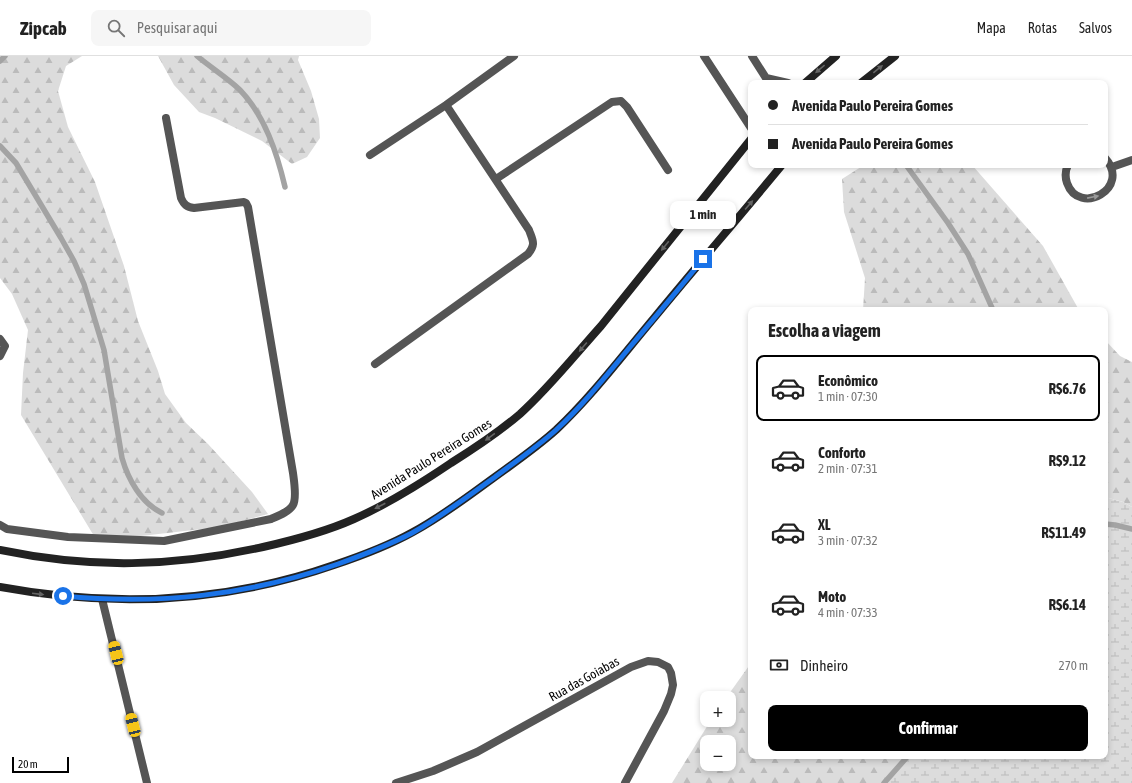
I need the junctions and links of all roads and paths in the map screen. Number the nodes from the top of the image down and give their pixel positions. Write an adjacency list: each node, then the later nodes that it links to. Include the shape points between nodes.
1 (514, 56): 9 (street)
2 (704, 56): 11 (street)
3 (752, 56): 6 (street, via 766,78)
4 (836, 56): 7 (main road, one-way to 7)
5 (895, 56): 8 (main road, one-way to 5)
6 (775, 80)
7 (808, 80)
8 (865, 80)
9 (446, 105): 13 (street); 20 (street)
10 (166, 118): 24 (street, via 183,204 194,208 244,202 248,207 294,473 293,505 271,519 164,541 68,537 7,529)
11 (748, 123)
12 (748, 143): 25 (main road, Avenida Paulo Pereira Gomes, one-way to 25, via 576,355 521,413 480,445 395,498 354,519 316,533 254,549 193,560 143,564 92,563 49,559)
13 (370, 155)
14 (1132, 160): 18 (street)
15 (1108, 162): 18 (street)
16 (780, 168): 27 (main road, one-way to 16, via 178,599 264,585 353,559 392,543 432,521 536,447 570,416)
17 (1066, 168): 18 (street, one-way to 18, via 1065,178 1068,187 1075,195 1084,198 1094,198 1110,187)
18 (1112, 168)
19 (668, 170): 20 (street, via 621,101 612,102)
20 (496, 179): 23 (street, via 529,230 533,247 528,254)
21 (0, 340): 22 (street, via 5,346)
22 (0, 356)
23 (375, 364)
24 (0, 525)
25 (0, 550)
26 (0, 587): 27 (main road, one-way to 27, via 50,595)
27 (102, 599): 28 (street)
28 (147, 783)
29 (396, 783): 30 (street, Rua das Goiabas, via 433,771 476,752 631,667 648,661 658,662 668,667 671,673 670,694 664,711)
30 (625, 783)

